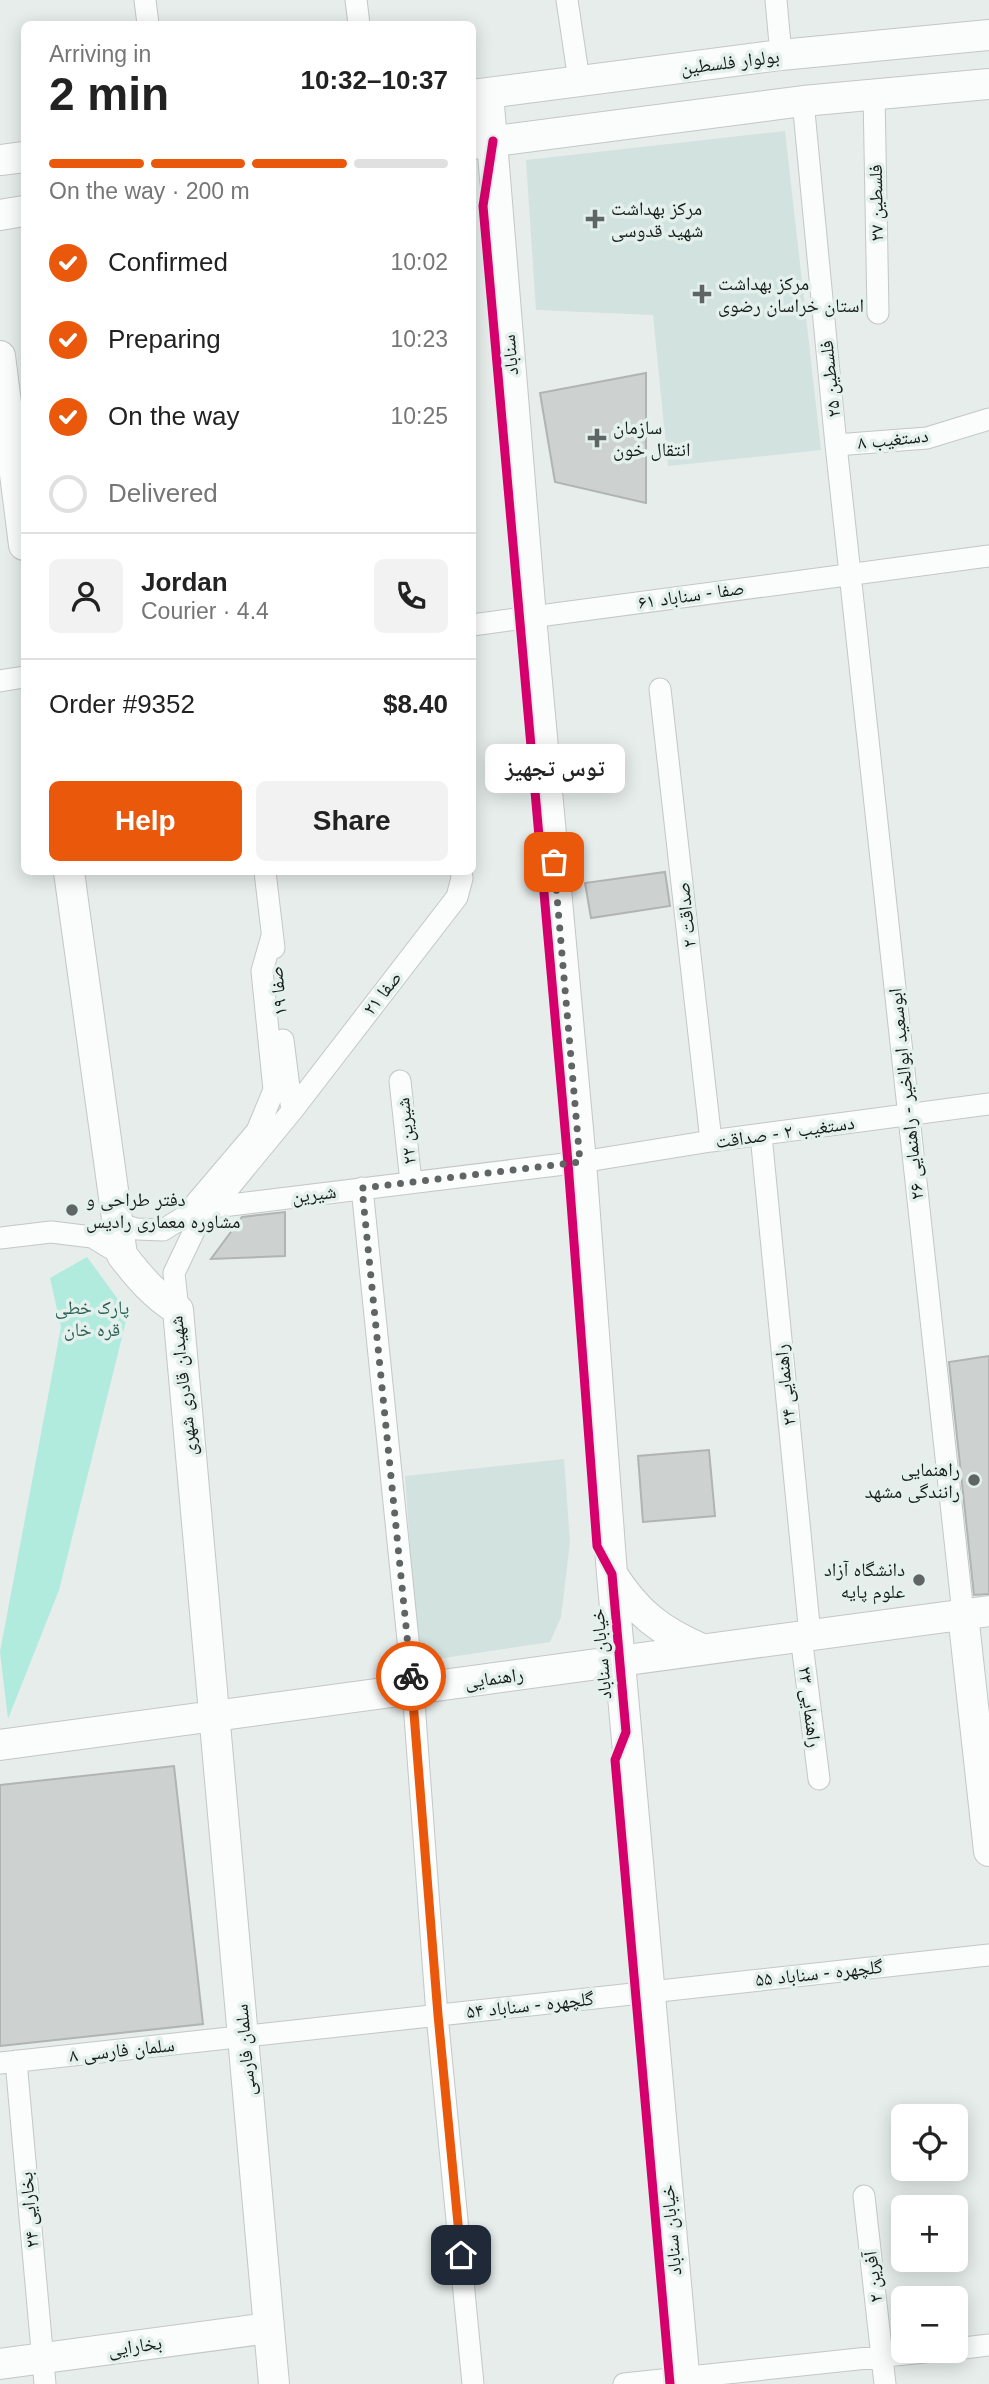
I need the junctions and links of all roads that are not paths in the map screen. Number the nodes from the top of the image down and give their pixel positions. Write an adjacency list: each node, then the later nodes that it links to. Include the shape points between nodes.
1 (145, 0): 5 (street)
2 (356, 0): 6 (street)
3 (567, 0): 9 (street)
4 (776, 0): 8 (street)
5 (148, 21)
6 (359, 21)
7 (989, 35): 8 (main road, بولوار فلسطین)
8 (781, 55): 12 (main road, بولوار فلسطین)
9 (577, 67)
10 (989, 84): 11 (main road)
11 (874, 93): 13 (main road); 19 (street, فلسطین ۲۷)
12 (480, 94): 14 (main road)
13 (803, 101): 14 (main road); 22 (street, فلسطین ۲۵)
14 (483, 142): 26 (main road, سناباد)
15 (21, 157): 16 (main road)
16 (0, 160)
17 (21, 212): 18 (main road)
18 (0, 215)
19 (878, 313)
20 (0, 356): 23 (main road)
21 (989, 419): 22 (street, دستغیب ۸, via 927,438)
22 (836, 445): 25 (street, فلسطین ۲۵)
23 (21, 521)
24 (989, 556): 25 (street, صفا - سناباد ۶۱)
25 (850, 573): 26 (street, صفا - سناباد ۶۱); 38 (street, ابوسعید ابوالخیر - راهنمایی ۲۶)
26 (531, 617): 27 (street, صفا - سناباد ۶۱); 41 (main road, سناباد)
27 (476, 624)
28 (21, 678): 29 (street)
29 (0, 681)
30 (660, 689): 40 (street, صداقت ۲)
31 (69, 875): 45 (main road)
32 (265, 875): 34 (street, صفا ۱۹)
33 (462, 875): 37 (street, صفا ۲۱, via 457,897)
34 (272, 936): 37 (street, صفا ۱۹); 45 (street, via 262,971 274,1090 257,1131 184,1217 163,1230)
35 (400, 1081): 42 (street, شیرین ۲۲)
36 (989, 1104): 38 (street, دستغیب ۲ - صداقت)
37 (292, 1111): 44 (street, صفا ۲۱)
38 (909, 1115): 39 (street, دستغیب ۲ - صداقت); 50 (street, ابوسعید ابوالخیر - راهنمایی ۲۶)
39 (761, 1135): 40 (street, دستغیب ۲ - صداقت); 51 (street, راهنمایی ۲۴)
40 (711, 1141): 41 (street, دستغیب ۲ - صداقت)
41 (580, 1162): 42 (street, شیرین); 49 (main road, سناباد)
42 (411, 1182): 43 (street, شیرین)
43 (362, 1188): 44 (street, شیرین); 54 (street)
44 (215, 1207): 48 (street, صفا ۲۱, via 195,1229 174,1273)
45 (119, 1224): 47 (main road)
46 (0, 1238): 47 (street, via 51,1232 92,1237)
47 (122, 1255): 48 (main road, شهیدان قادری شهری, via 142,1282)
48 (178, 1310): 55 (main road, شهیدان قادری شهری)
49 (612, 1574): 52 (main road, via 649,1621); 53 (main road, خیابان سناباد)
50 (976, 1613): 51 (main road, راهنمایی); 58 (main road)
51 (805, 1636): 52 (main road, راهنمایی); 57 (street, راهنمایی ۲۳)
52 (702, 1649): 53 (main road, راهنمایی)
53 (620, 1661): 54 (main road, راهنمایی); 60 (main road, خیابان سناباد)
54 (412, 1689): 55 (main road, راهنمایی); 61 (street)
55 (214, 1716): 56 (main road, راهنمایی); 62 (main road, سلمان فارسی)
56 (0, 1745)
57 (819, 1779)
58 (989, 1851)
59 (989, 1955): 60 (street, گلچهره - سناباد ۵۵)
60 (649, 1992): 61 (street, گلچهره - سناباد ۵۴); 72 (main road, خیابان سناباد)
61 (438, 2015): 62 (street, گلچهره - سناباد ۵۴); 74 (street)
62 (243, 2036): 63 (street, سلمان فارسی ۸); 65 (main road, سلمان فارسی)
63 (8, 2062): 71 (street, بخارایی ۲۴)
64 (864, 2196): 69 (street, آفرین ۲)
65 (269, 2328): 71 (main road, بخارایی); 73 (main road, سلمان فارسی)
66 (989, 2345): 67 (street)
67 (968, 2348)
68 (891, 2356): 69 (street)
69 (883, 2357): 72 (street); 76 (street, آفرین ۲)
70 (0, 2364): 71 (main road, بخارایی)
71 (44, 2371)
72 (684, 2381): 75 (street)
73 (274, 2384)
74 (473, 2384)
75 (624, 2384)
76 (885, 2384)

